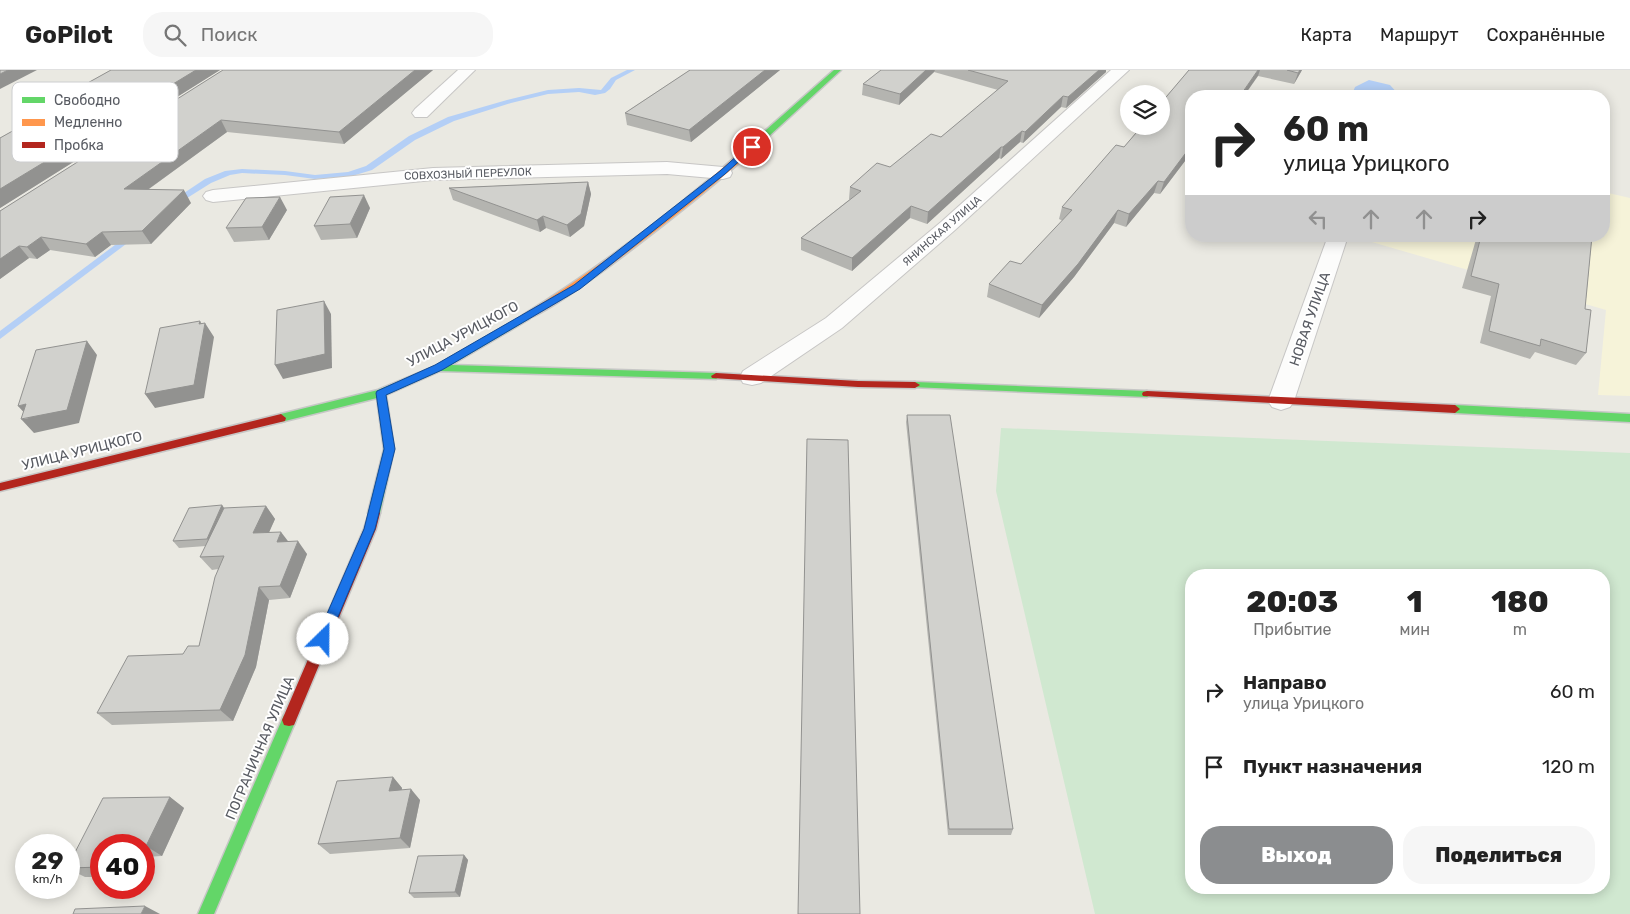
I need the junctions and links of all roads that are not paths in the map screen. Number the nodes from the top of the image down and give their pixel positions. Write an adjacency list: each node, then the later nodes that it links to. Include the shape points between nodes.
1 (468, 70): 4 (street)
2 (838, 70): 5 (street, УЛИЦА УРИЦКОГО)
3 (1121, 70): 9 (street, ЯНИНСКАЯ УЛИЦА, via 948,226 834,323)
4 (421, 113)
5 (723, 173): 6 (street, СОВХОЗНЫЙ ПЕРЕУЛОК, via 668,168 433,174); 8 (street, УЛИЦА УРИЦКОГО, via 577,287)
6 (213, 196)
7 (1336, 242): 11 (street, НОВАЯ УЛИЦА)
8 (439, 368): 9 (street); 10 (street, УЛИЦА УРИЦКОГО)
9 (752, 378): 11 (street)
10 (381, 393): 13 (street, УЛИЦА УРИЦКОГО); 14 (street, ПОГРАНИЧНАЯ УЛИЦА, via 389,449 370,529)
11 (1281, 401): 12 (street)
12 (1630, 418)
13 (0, 486)
14 (206, 914)

